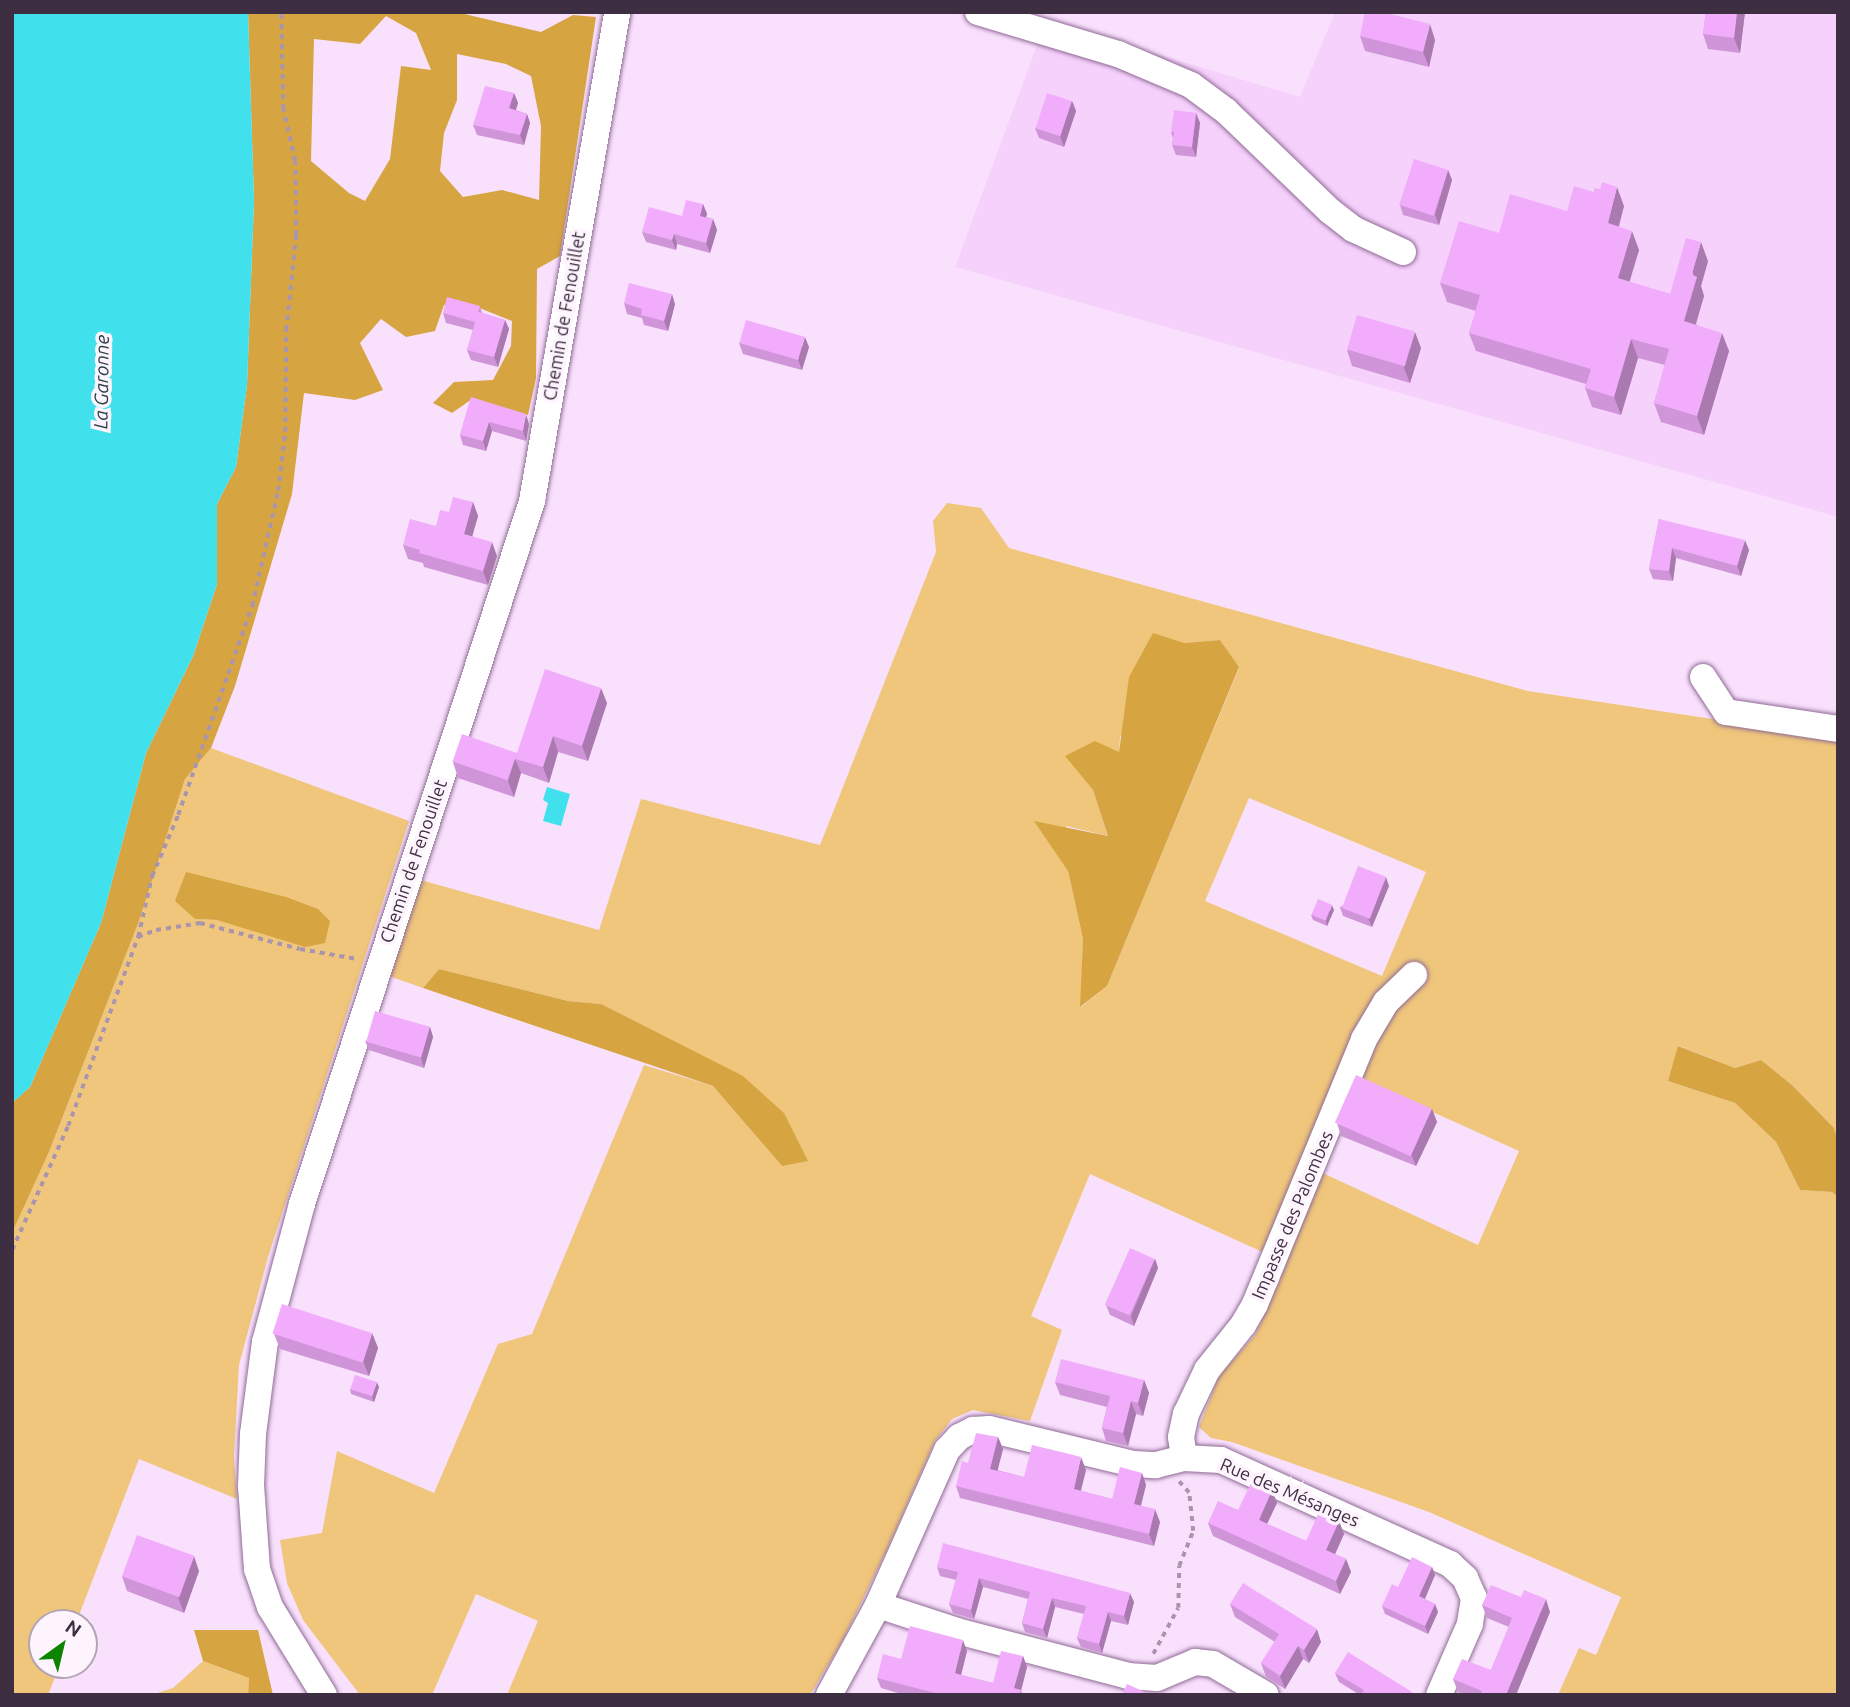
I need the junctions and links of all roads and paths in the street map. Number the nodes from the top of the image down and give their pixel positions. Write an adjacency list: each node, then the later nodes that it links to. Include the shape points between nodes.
1 (281, 12): 7 (path, via 283,109 295,161 296,235 278,491 252,606 178,816 152,876)
2 (617, 12): 8 (street, Chemin de Fenouillet, via 532,501)
3 (978, 12): 4 (street, via 1118,54 1191,85 1226,111 1353,229)
4 (1403, 252)
5 (1703, 677): 6 (street, via 1726,712)
6 (1838, 729)
7 (138, 937): 8 (path, via 200,923); 10 (path, via 68,1126)
8 (377, 967): 14 (street, Chemin de Fenouillet, via 278,1292 265,1342 253,1434 251,1486 257,1569 270,1607)
9 (1414, 975): 11 (street, Impasse des Palombes, via 1386,1002 1364,1039 1255,1304 1207,1370 1186,1415)
10 (12, 1250)
11 (1178, 1460): 12 (street, Rue des Mésanges, via 1134,1464 989,1429 973,1430 947,1450); 13 (path, via 1179,1482 1189,1493 1193,1531 1179,1566 1178,1608); 17 (street, Rue des Mésanges, via 1221,1460 1243,1468 1450,1563 1465,1578 1474,1598 1470,1624)
12 (878, 1605): 13 (street, via 957,1631); 15 (street, Rue des Mésanges)
13 (1143, 1679): 16 (street, via 1195,1662 1213,1664)
14 (324, 1695)
15 (829, 1695)
16 (1266, 1695)
17 (1440, 1695)

